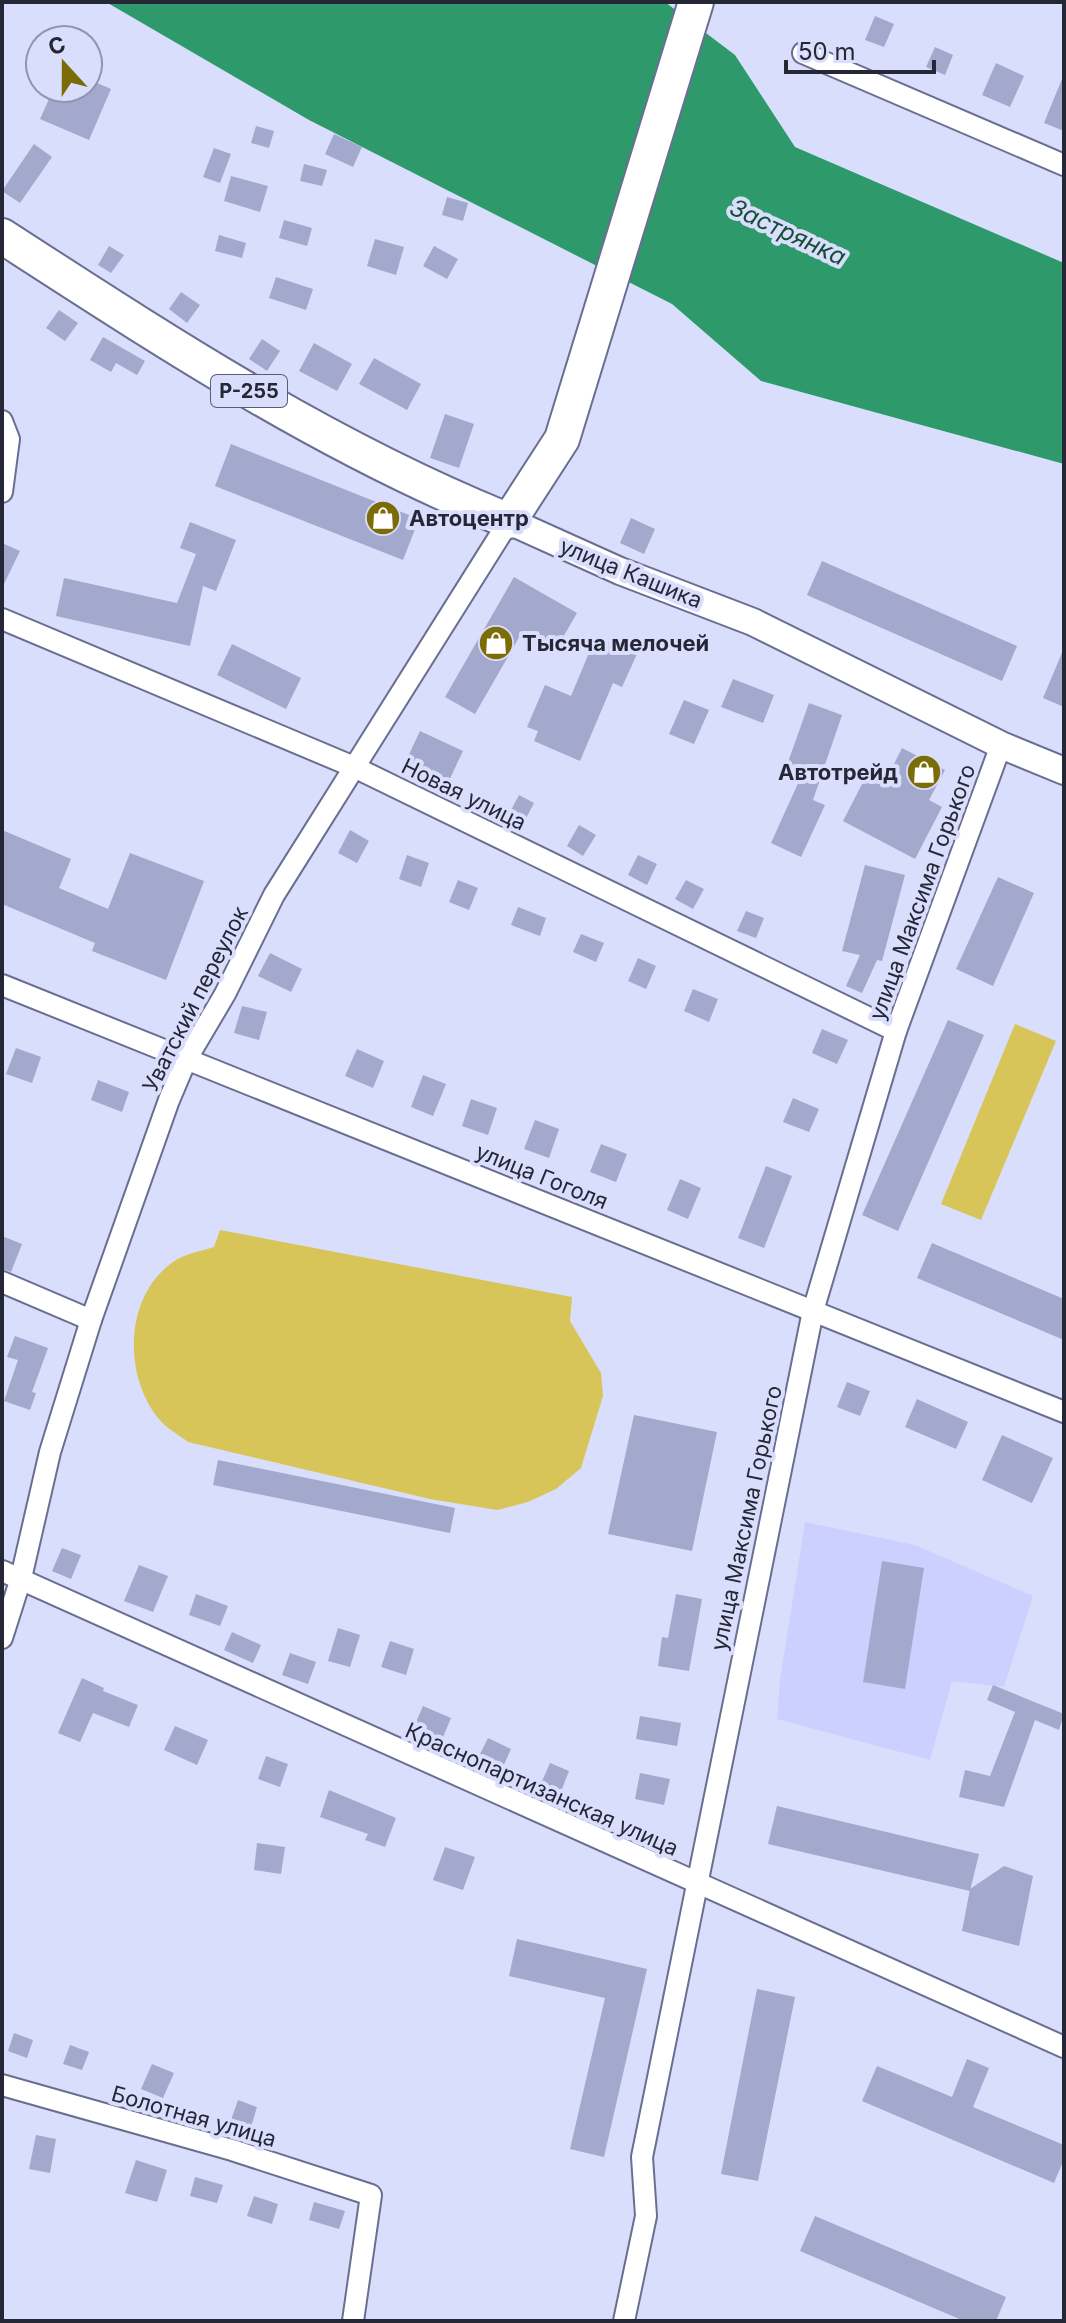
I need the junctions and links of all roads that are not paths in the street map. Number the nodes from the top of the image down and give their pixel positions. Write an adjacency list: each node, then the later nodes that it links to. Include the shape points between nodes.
1 (696, 2): 7 (highway, via 562,439)
2 (803, 53): 3 (street)
3 (1064, 165)
4 (2, 236): 7 (highway, улица Кашика / Р-255, via 223,377 395,473)
5 (2, 421): 6 (street, via 9,439)
6 (2, 492)
7 (509, 521): 9 (street, улица Кашика, via 753,622); 10 (street, Уватский переулок)
8 (2, 619): 10 (street, Новая улица)
9 (1001, 745): 11 (street, улица Кашика); 13 (street, улица Максима Горького)
10 (354, 767): 13 (street, Новая улица); 14 (street, Уватский переулок, via 274,895)
11 (1064, 771)
12 (2, 985): 14 (street, улица Гоголя)
13 (896, 1031): 16 (street, улица Максима Горького)
14 (186, 1060): 16 (street, улица Гоголя); 17 (street, Уватский переулок)
15 (2, 1282): 17 (street)
16 (813, 1311): 18 (street, улица Гоголя); 21 (street, улица Максима Горького)
17 (91, 1320): 19 (street, Уватский переулок)
18 (1064, 1412)
19 (11, 1574): 20 (street, Уватский переулок); 21 (street, Краснопартизанская улица)
20 (2, 1638)
21 (695, 1884): 22 (street, Краснопартизанская улица); 25 (street, улица Максима Горького, via 642,2157 646,2216)
22 (1064, 2047)
23 (2, 2085): 24 (street, Болотная улица, via 371,2195)
24 (353, 2321)
25 (624, 2321)

